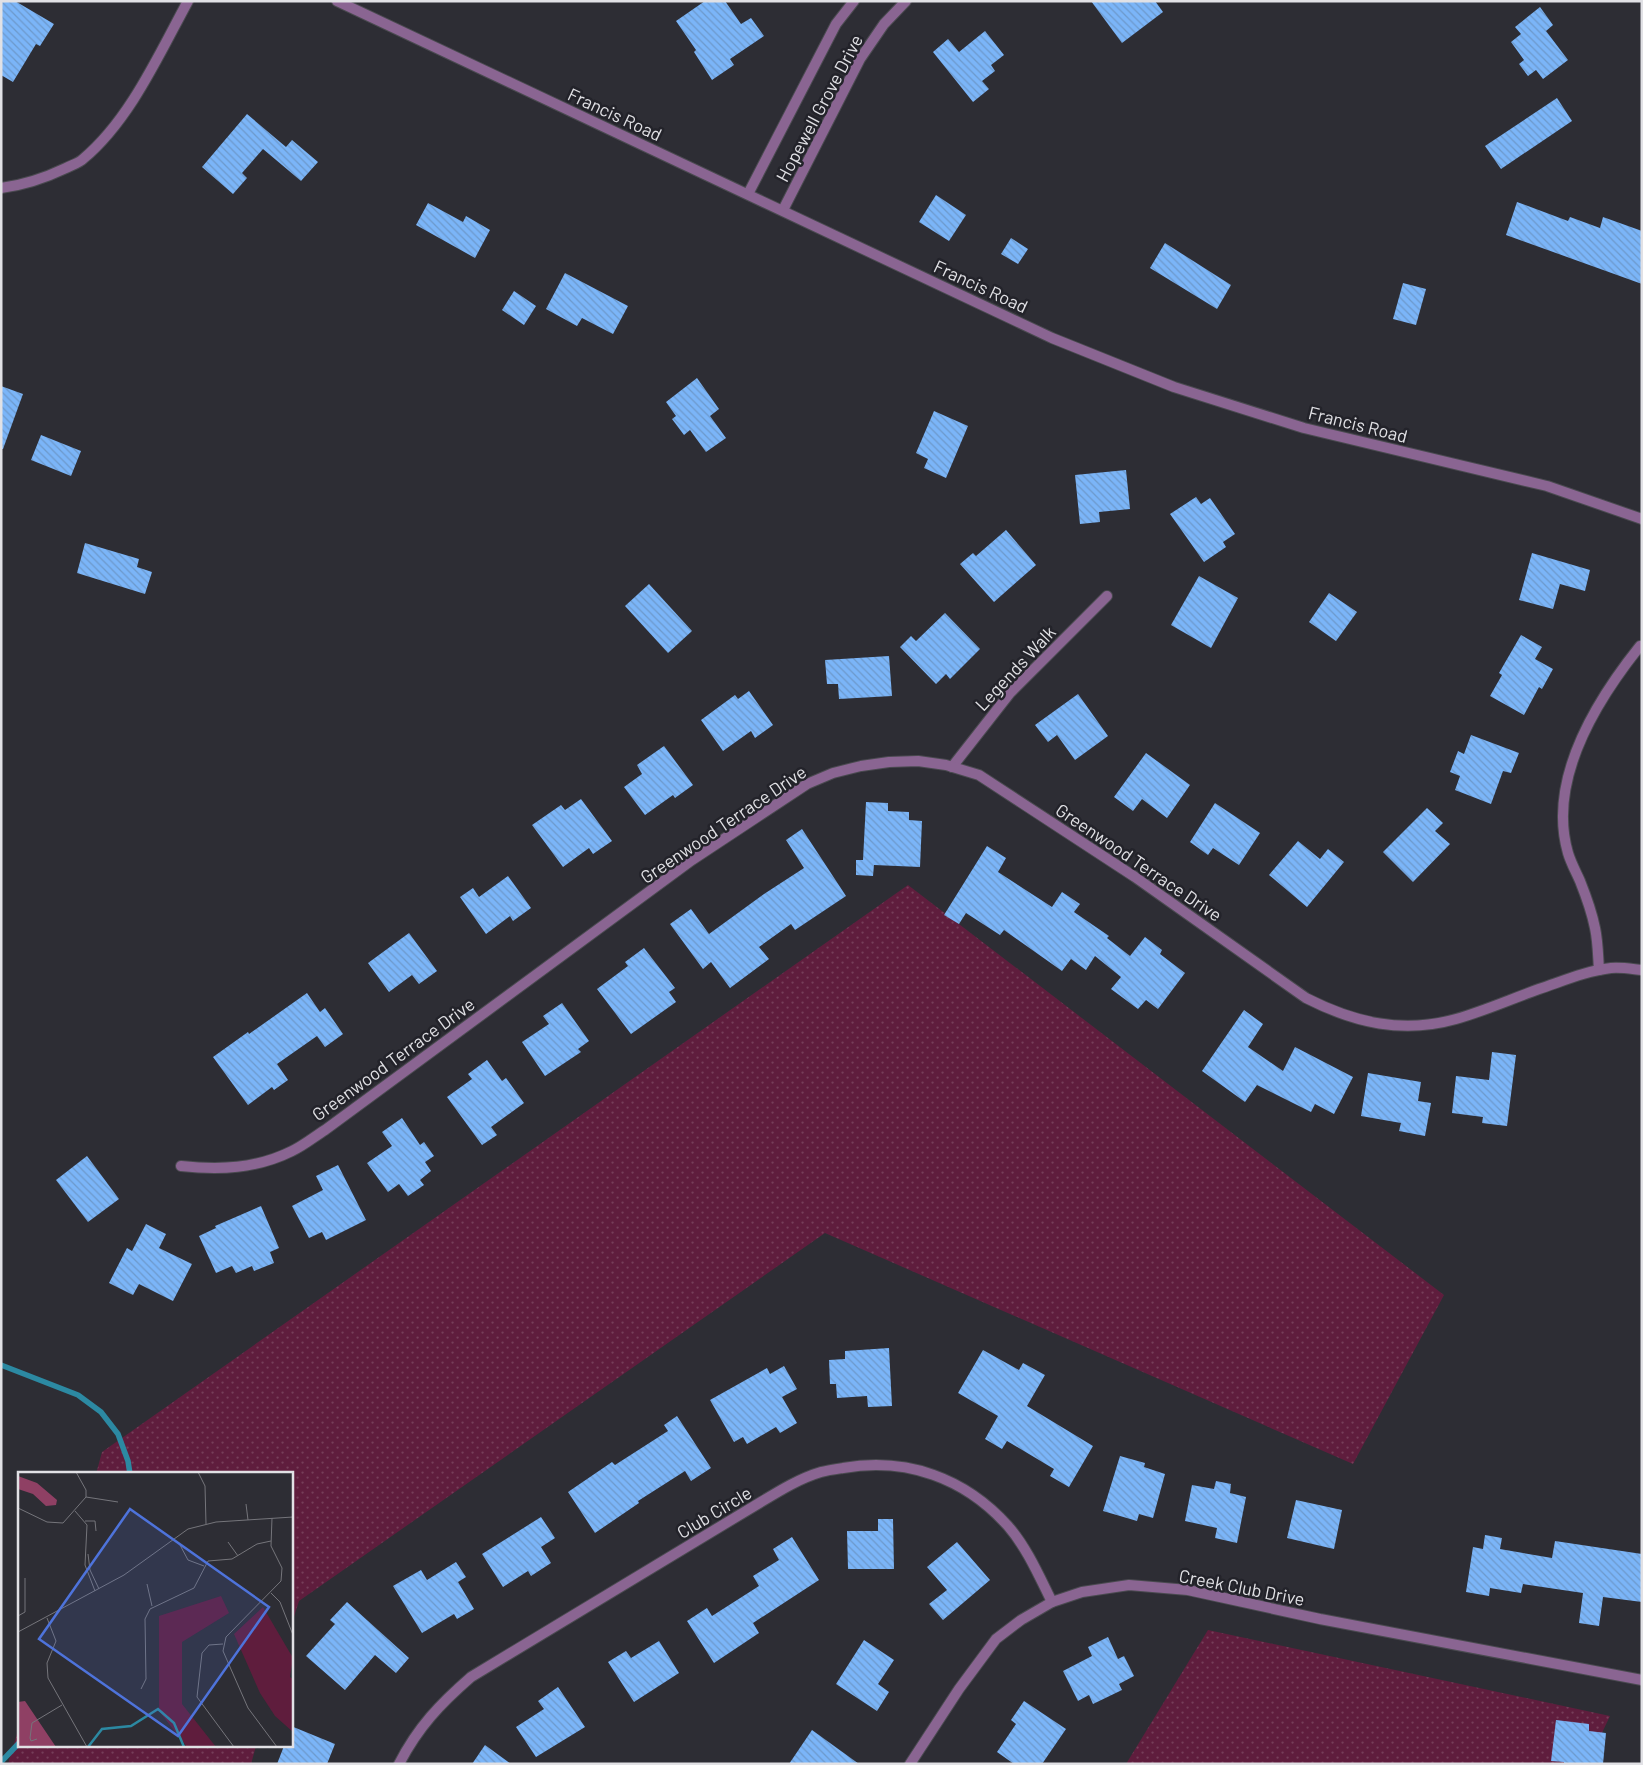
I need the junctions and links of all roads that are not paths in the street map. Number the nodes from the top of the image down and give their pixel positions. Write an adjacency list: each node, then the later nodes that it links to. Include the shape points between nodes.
1 (188, 1): 5 (street, via 112,131 82,161 19,186)
2 (337, 1): 6 (street, Francis Road)
3 (854, 1): 6 (street, via 836,24)
4 (906, 1): 7 (street, Hopewell Grove Drive, via 884,24 860,59)
5 (1, 188)
6 (748, 194): 7 (street, Francis Road)
7 (783, 210): 8 (street, Francis Road, via 1052,338 1174,387 1304,428 1547,486)
8 (1642, 519)
9 (1106, 596): 11 (street, Legends Walk, via 1010,692)
10 (1640, 646): 12 (street, via 1592,717 1569,769 1563,797 1563,826 1568,854 1595,929)
11 (952, 767): 12 (street, Greenwood Terrace Drive, via 979,774 1135,877 1306,998 1359,1020 1415,1026 1455,1019 1585,972); 14 (street, Greenwood Terrace Drive, via 889,762 834,773 807,784 692,860 292,1151 266,1162 238,1168)
12 (1599, 970): 13 (street, Greenwood Terrace Drive)
13 (1642, 970)
14 (181, 1166)
15 (1052, 1602): 16 (street, Creek Club Drive, via 1082,1592 1129,1585 1188,1590 1320,1619); 17 (street, Club Circle, via 1026,1551 1009,1528 989,1507 963,1489 936,1475 908,1467 879,1464 821,1472 746,1511 471,1677 425,1722); 18 (street, Creek Club Drive, via 996,1639)
16 (1642, 1680)
17 (399, 1764)
18 (910, 1764)

